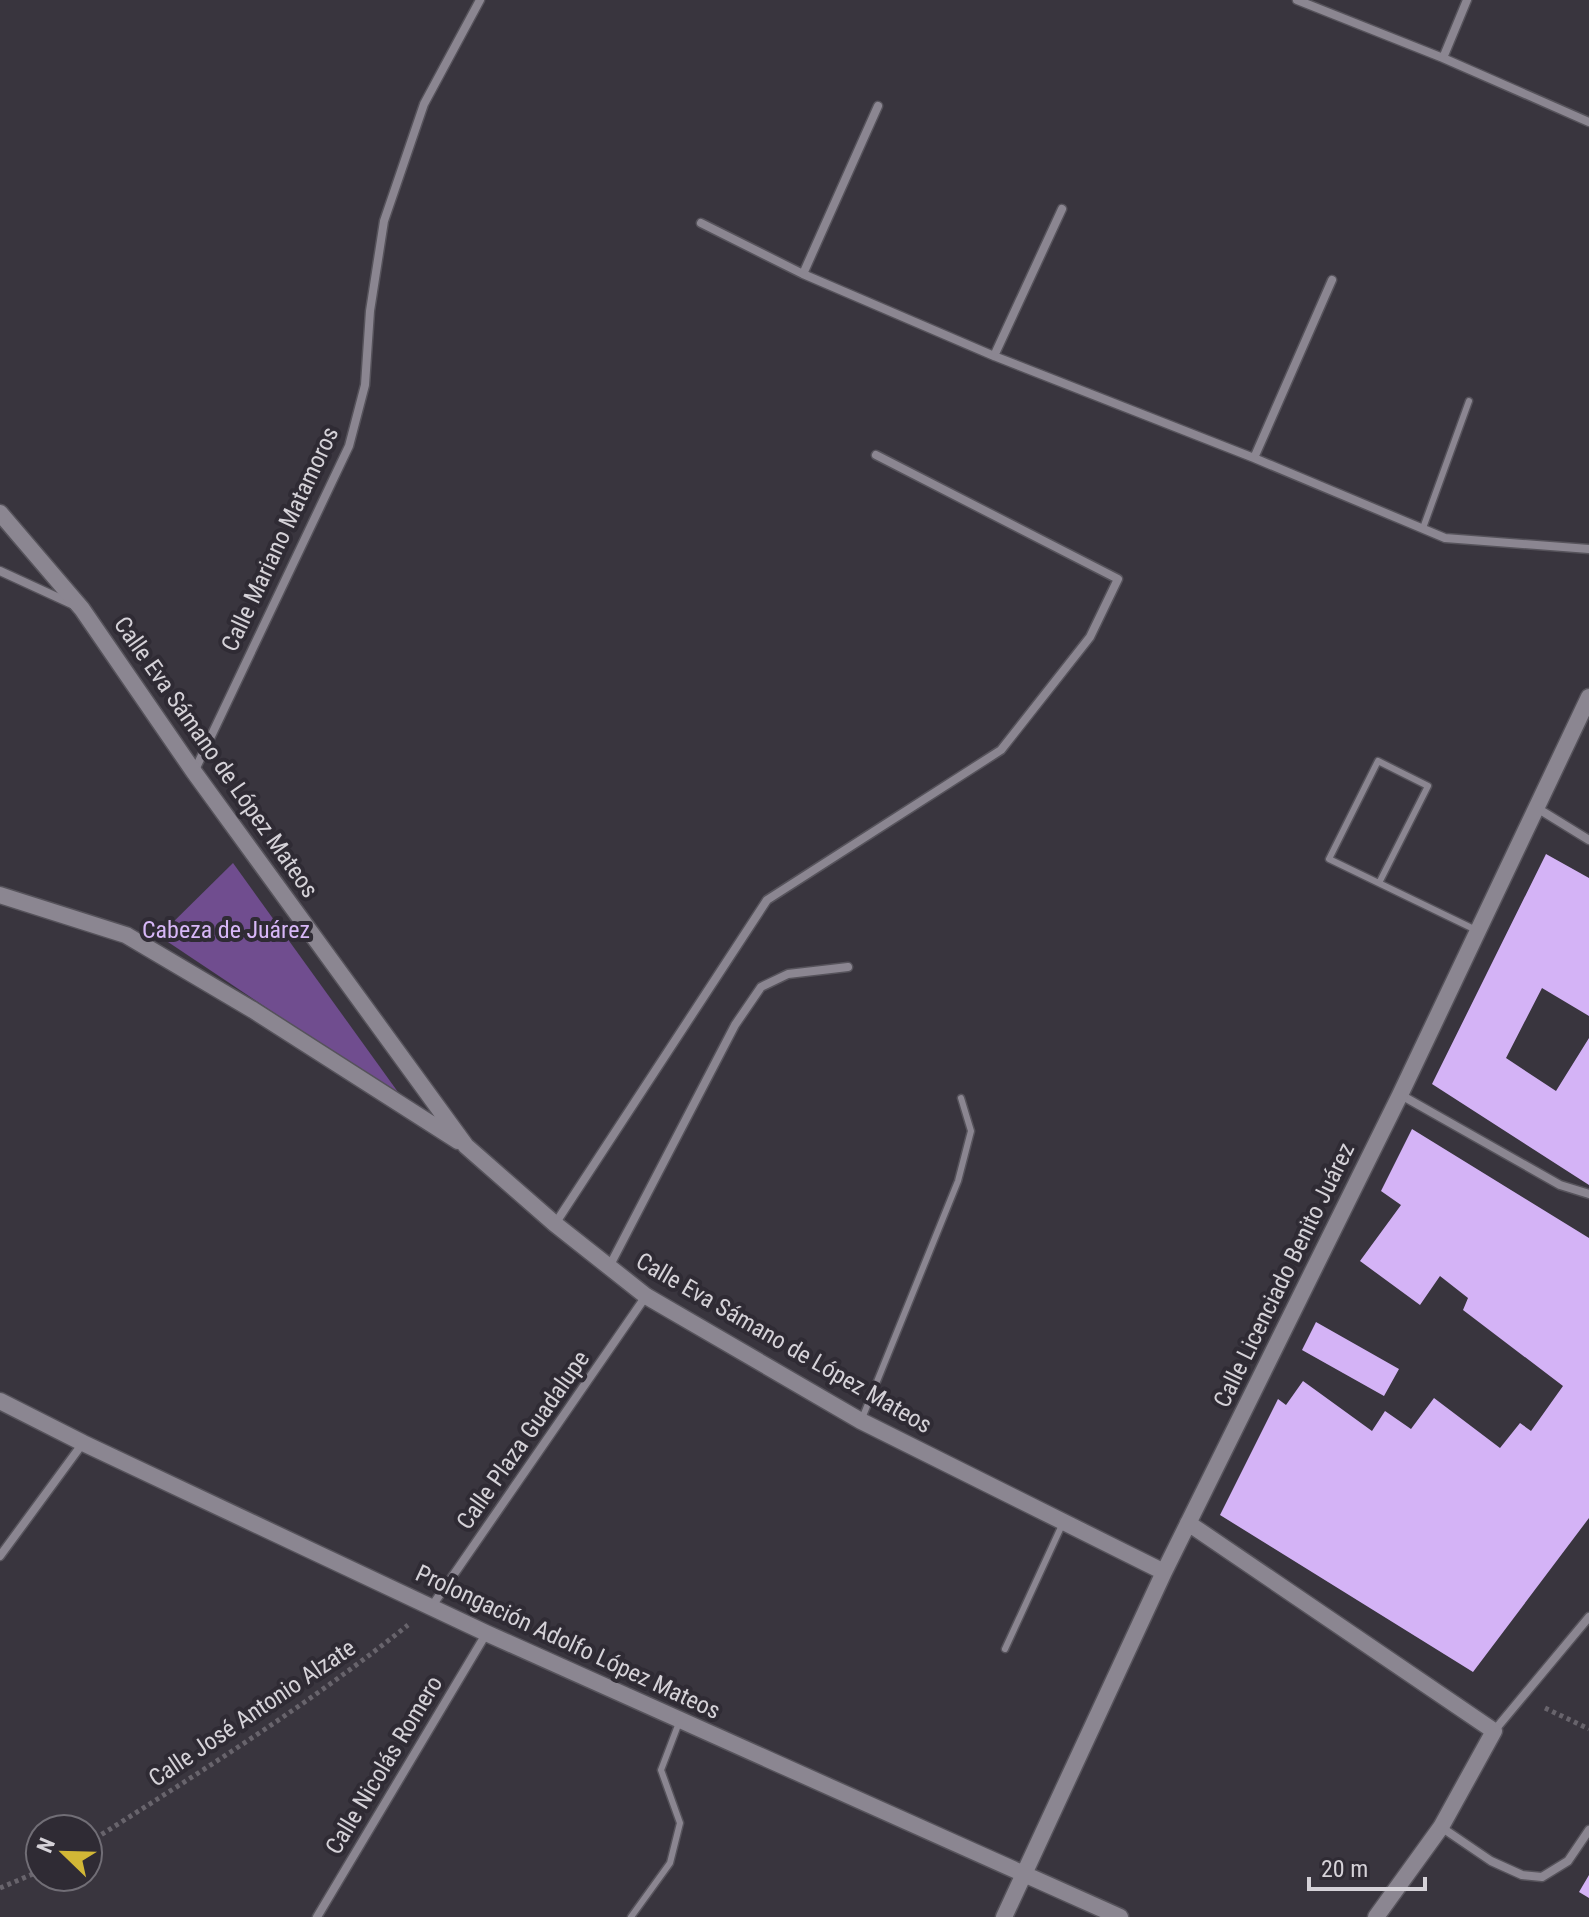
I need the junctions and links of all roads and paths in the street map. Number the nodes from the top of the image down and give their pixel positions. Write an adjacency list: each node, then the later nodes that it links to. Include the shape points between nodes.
1 (480, 0): 21 (street, Calle Mariano Matamoros, via 424,104 384,221 365,385 349,446)
2 (1297, 0): 4 (street)
3 (1467, 0): 4 (street)
4 (1443, 58): 6 (street)
5 (878, 106): 9 (street)
6 (1589, 122)
7 (1062, 209): 11 (street)
8 (701, 223): 9 (street)
9 (803, 274): 11 (street)
10 (1332, 280): 14 (street)
11 (994, 356): 14 (street)
12 (1469, 401): 16 (lane)
13 (876, 455): 32 (street, via 1118,579 1090,637 1001,750 767,900)
14 (1254, 458): 16 (street)
15 (0, 513): 19 (street, Calle Eva Sámano de López Mateos)
16 (1423, 528): 17 (street, via 1445,538)
17 (1589, 549)
18 (0, 571): 19 (street)
19 (82, 609): 21 (street, Calle Eva Sámano de López Mateos)
20 (1589, 697): 22 (street, Calle Licenciado Benito Juárez)
21 (194, 772): 30 (street, Calle Eva Sámano de López Mateos)
22 (1537, 808): 23 (street); 26 (street, Calle Licenciado Benito Juárez)
23 (1589, 840)
24 (1379, 883): 24 (lane, via 1329,859 1378,761 1428,786); 26 (lane)
25 (0, 895): 30 (street, via 126,935)
26 (1478, 931): 28 (street, Calle Licenciado Benito Juárez)
27 (848, 967): 33 (street, via 788,974 761,987 735,1025)
28 (1400, 1095): 31 (street, via 1560,1185); 39 (street, Calle Licenciado Benito Juárez)
29 (961, 1098): 36 (lane, via 971,1131 958,1181)
30 (466, 1146): 32 (street, Calle Eva Sámano de López Mateos)
31 (1589, 1194)
32 (555, 1224): 33 (street, Calle Eva Sámano de López Mateos)
33 (609, 1268): 34 (street, Calle Eva Sámano de López Mateos)
34 (646, 1296): 36 (street, Calle Eva Sámano de López Mateos); 42 (street, Calle Plaza Guadalupe)
35 (0, 1401): 37 (street, Prolongación Adolfo López Mateos)
36 (861, 1421): 38 (street, Calle Eva Sámano de López Mateos)
37 (83, 1443): 40 (street); 42 (street, Prolongación Adolfo López Mateos)
38 (1064, 1520): 41 (street, Calle Eva Sámano de López Mateos); 45 (lane)
39 (1188, 1523): 41 (street, Calle Licenciado Benito Juárez); 49 (street)
40 (0, 1556)
41 (1164, 1572): 53 (street, Calle Licenciado Benito Juárez)
42 (432, 1606): 44 (street, Prolongación Adolfo López Mateos); 52 (path, Calle José Antonio Alzate, via 359,1665)
43 (1589, 1617): 46 (street)
44 (486, 1633): 47 (street, Prolongación Adolfo López Mateos); 56 (street, Calle Nicolás Romero)
45 (1005, 1649)
46 (1522, 1697): 48 (path); 49 (street)
47 (680, 1720): 53 (street, Prolongación Adolfo López Mateos); 57 (lane, via 661,1770 680,1823 670,1863)
48 (1589, 1729)
49 (1494, 1731): 50 (street)
50 (1441, 1827): 51 (street, via 1491,1861 1522,1875 1542,1877 1568,1861); 60 (street)
51 (1589, 1830)
52 (104, 1832)
53 (1024, 1874): 58 (street, Calle Licenciado Benito Juárez); 59 (street, Prolongación Adolfo López Mateos)
54 (24, 1878): 55 (path)
55 (0, 1888)
56 (317, 1917)
57 (631, 1917)
58 (1004, 1917)
59 (1120, 1917)
60 (1376, 1917)

